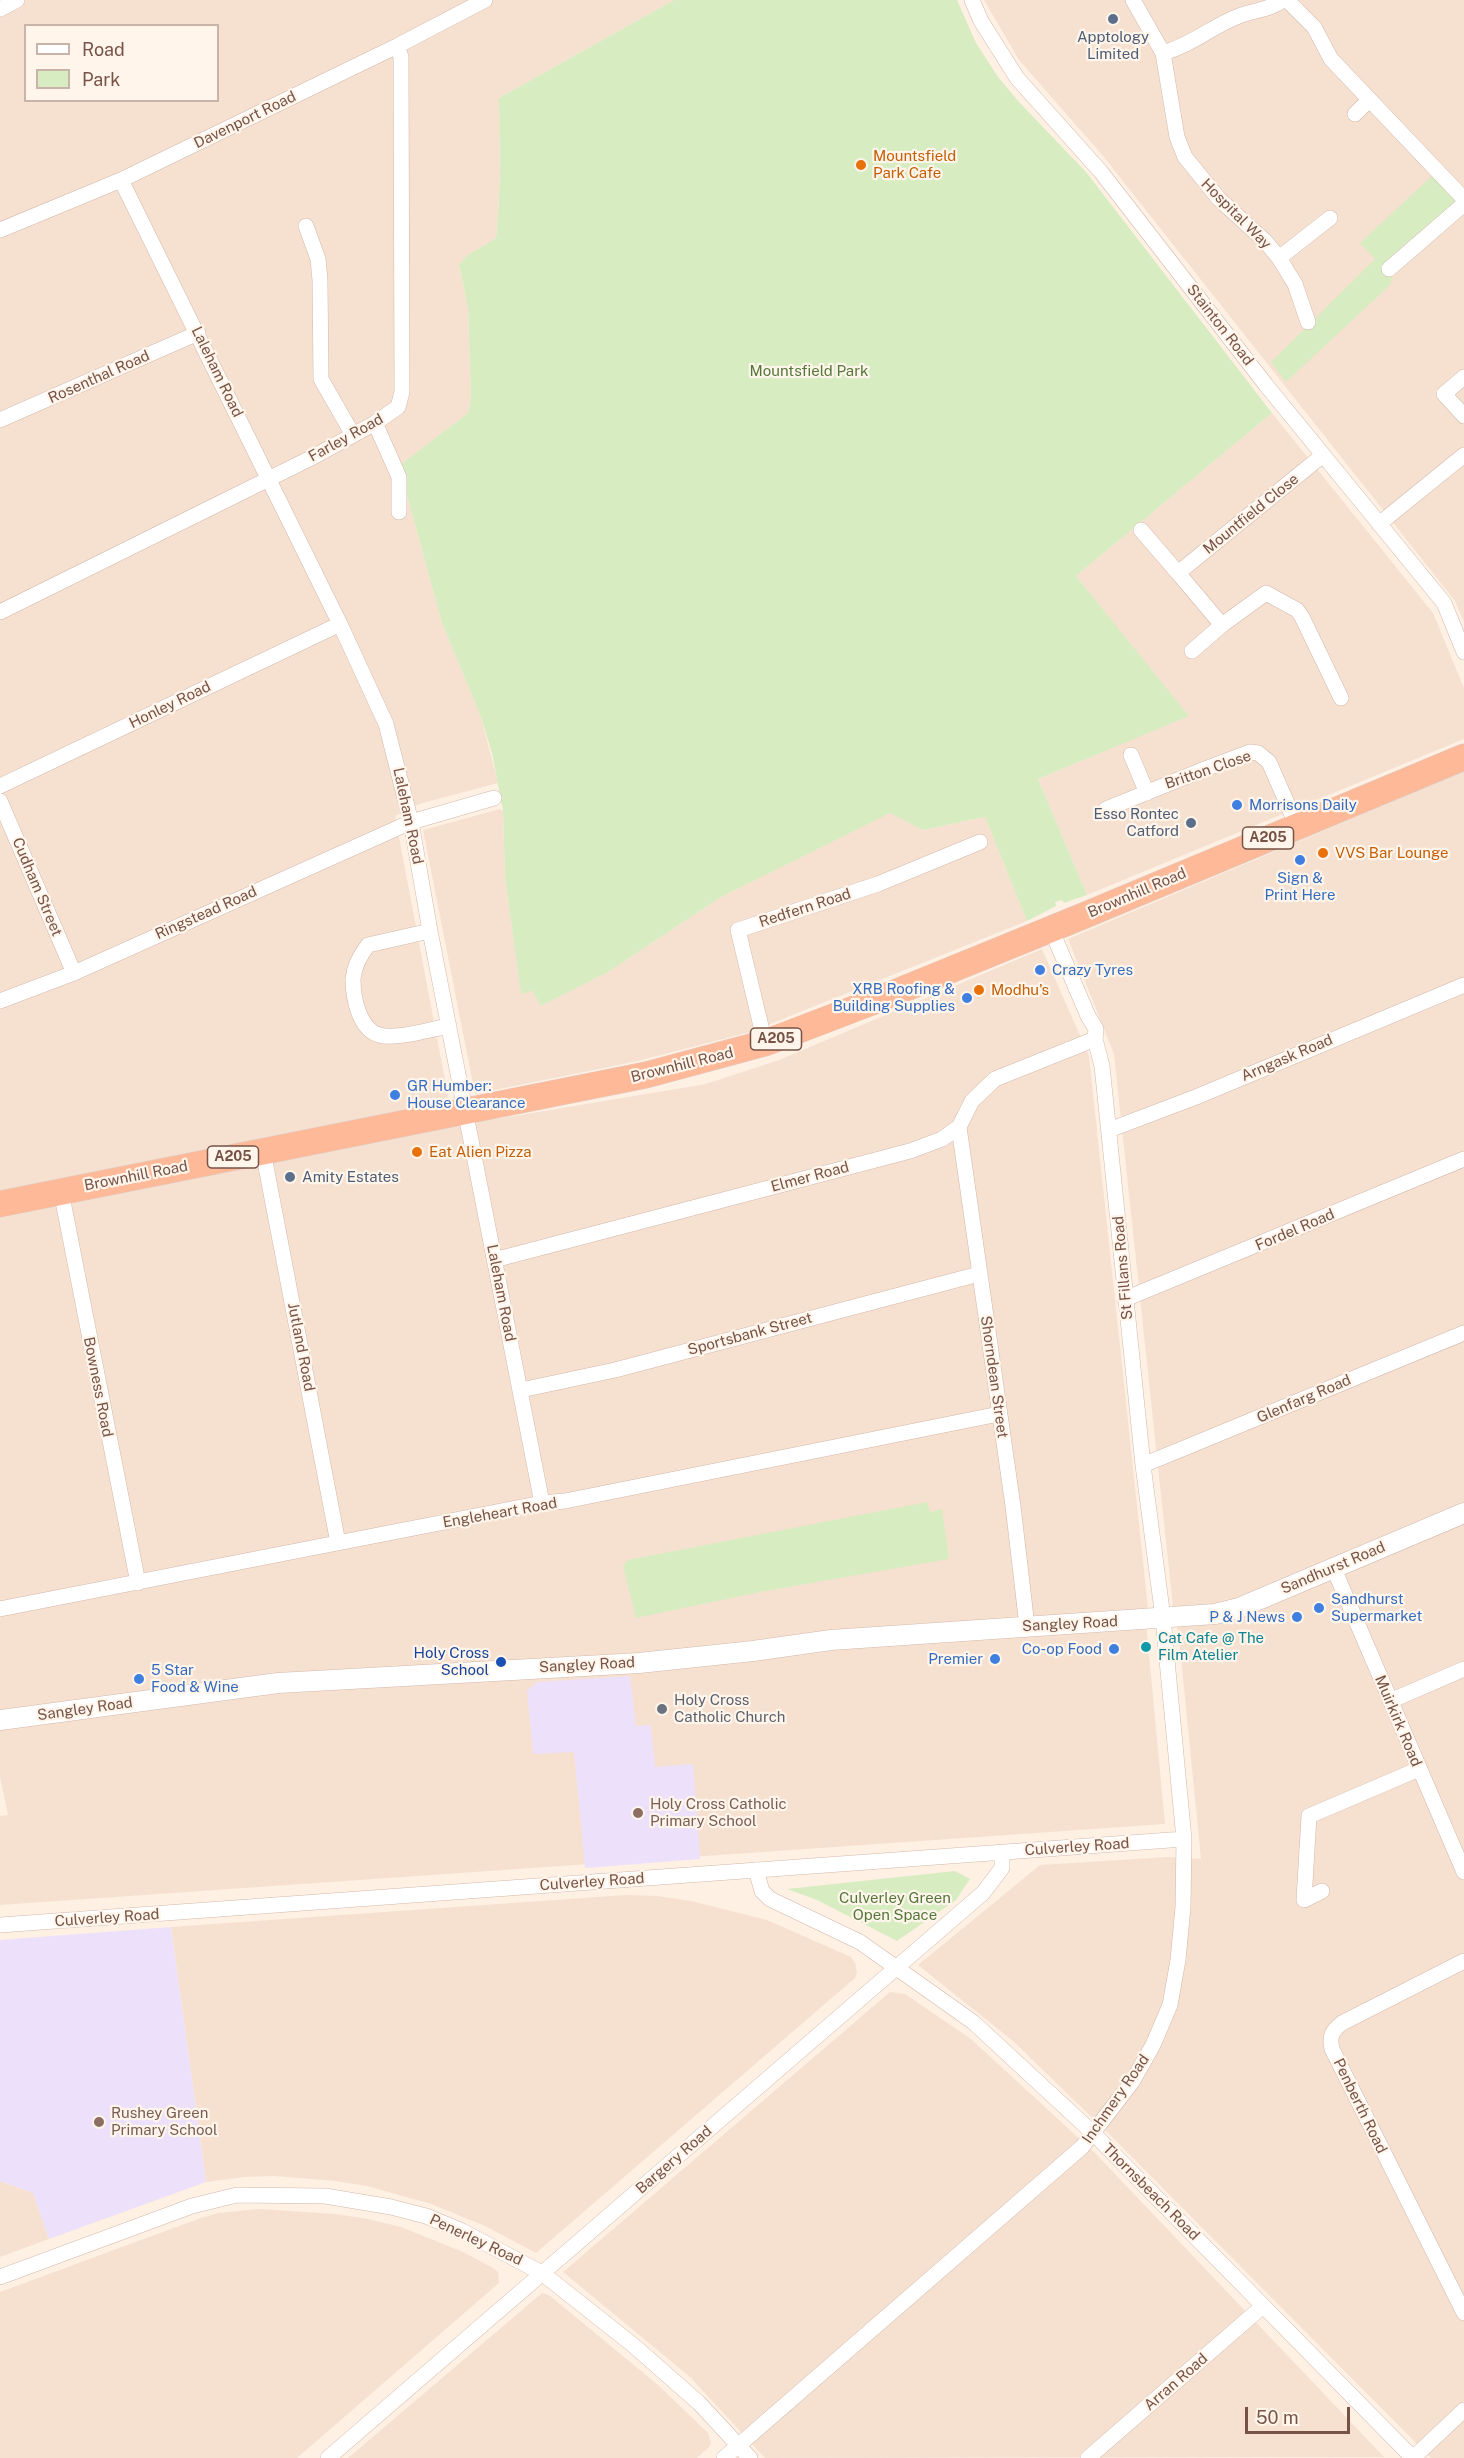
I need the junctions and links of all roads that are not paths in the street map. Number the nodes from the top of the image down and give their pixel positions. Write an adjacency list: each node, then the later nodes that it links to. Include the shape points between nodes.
1 (16, 0): 6 (street)
2 (485, 0): 7 (street, Davenport Road)
3 (972, 0): 26 (street, Stainton Road, via 1017,78 1101,172)
4 (1133, 0): 8 (street)
5 (1285, 0): 8 (street, via 1238,16 1184,47); 9 (street, via 1314,27 1331,59)
6 (0, 9)
7 (397, 46): 11 (street, Davenport Road); 24 (street, Farley Road, via 401,57 402,392 398,407)
8 (1163, 53): 17 (street, Hospital Way, via 1177,137 1194,170)
9 (1370, 100): 10 (street); 12 (street)
10 (1355, 114)
11 (121, 180): 16 (street, Davenport Road); 20 (street, Laleham Road)
12 (1464, 199)
13 (1464, 204): 18 (street)
14 (1330, 219): 17 (street, Hospital Way)
15 (306, 226): 25 (street, via 318,259 321,378)
16 (0, 230)
17 (1278, 258): 19 (street, Hospital Way, via 1295,284)
18 (1389, 269)
19 (1308, 322)
20 (198, 333): 23 (street, Rosenthal Road); 28 (street, Laleham Road)
21 (1464, 377): 22 (street, via 1444,394)
22 (1464, 416)
23 (0, 420)
24 (375, 423): 25 (street, Farley Road); 29 (street, via 399,477)
25 (353, 435): 28 (street, Farley Road)
26 (1323, 455): 30 (street, Stainton Road); 32 (street, Mountfield Close)
27 (1464, 455): 30 (street)
28 (269, 479): 33 (street, Farley Road); 34 (street, Laleham Road)
29 (399, 512)
30 (1379, 524): 37 (street, Stainton Road, via 1444,603)
31 (1140, 530): 32 (street)
32 (1178, 573): 35 (street)
33 (0, 612)
34 (340, 624): 41 (street, Honley Road); 46 (street, Laleham Road, via 386,724)
35 (1222, 625): 36 (street); 38 (street, via 1266,593 1297,610)
36 (1192, 651)
37 (1464, 652)
38 (1341, 698)
39 (1131, 755): 42 (street, Britton Close)
40 (1464, 757): 47 (highway, Brownhill Road / A205)
41 (0, 786)
42 (1147, 793): 45 (street, Britton Close); 47 (street, Britton Close, via 1232,759 1258,753 1269,762)
43 (494, 798): 46 (street, Ringstead Road)
44 (0, 801): 51 (street, Cudham Street)
45 (1106, 809)
46 (411, 822): 50 (street, Laleham Road); 51 (street, Ringstead Road)
47 (1296, 826): 49 (highway, Brownhill Road / A205)
48 (980, 842): 56 (street, Redfern Road, via 878,884 738,930)
49 (1051, 928): 55 (street, St Fillans Road, via 1096,1029); 56 (highway, Brownhill Road / A205)
50 (430, 931): 54 (street, Laleham Road); 54 (street, via 368,945 353,979 357,1003 363,1024 379,1035)
51 (74, 973): 53 (street, Ringstead Road)
52 (1464, 984): 59 (street, Arngask Road)
53 (0, 1002)
54 (449, 1026): 57 (street, Laleham Road)
55 (1095, 1039): 58 (street, via 995,1079 972,1101); 59 (street, St Fillans Road)
56 (765, 1043): 57 (highway, Brownhill Road / A205, via 646,1075)
57 (465, 1112): 60 (highway, Brownhill Road / A205); 64 (street, Laleham Road)
58 (958, 1127): 64 (street, Elmer Road, via 942,1139 910,1150); 65 (street, Shorndean Street)
59 (1109, 1130): 66 (street, St Fillans Road)
60 (263, 1151): 62 (highway, Brownhill Road / A205); 73 (street, Jutland Road)
61 (1464, 1159): 66 (street, Fordel Road)
62 (61, 1191): 63 (highway, Brownhill Road / A205); 75 (street, Bowness Road)
63 (0, 1204)
64 (494, 1260): 68 (street, Laleham Road)
65 (979, 1274): 68 (street, Sportsbank Street, via 615,1370); 69 (street, Shorndean Street)
66 (1125, 1299): 70 (street, St Fillans Road)
67 (1464, 1333): 70 (street, Glenfarg Road)
68 (521, 1390): 71 (street, Laleham Road)
69 (999, 1413): 71 (street, Engleheart Road); 78 (street, Shorndean Street)
70 (1143, 1465): 77 (street, St Fillans Road)
71 (542, 1503): 73 (street, Engleheart Road)
72 (1464, 1513): 74 (street, Sandhurst Road)
73 (338, 1543): 75 (street, Engleheart Road)
74 (1334, 1569): 77 (street, Sandhurst Road, via 1232,1610); 80 (street, Muirkirk Road)
75 (138, 1583): 76 (street, Engleheart Road)
76 (0, 1610)
77 (1163, 1618): 78 (street, Sangley Road); 83 (street, Inchmery Road)
78 (1027, 1626): 81 (street, Sangley Road, via 831,1640 639,1663 278,1683)
79 (1464, 1669): 80 (street)
80 (1390, 1701): 82 (street, Muirkirk Road)
81 (4, 1718)
82 (1419, 1769): 84 (street, Muirkirk Road); 88 (street, via 1309,1816 1304,1900)
83 (1184, 1839): 85 (street, Culverley Road); 92 (street, Inchmery Road, via 1182,1918 1170,2005 1131,2082)
84 (1457, 1840): 87 (street, Muirkirk Road)
85 (1002, 1852): 86 (street, Culverley Road); 91 (street, Bargery Road, via 1002,1868 983,1893)
86 (756, 1870): 89 (street, Culverley Road); 91 (street, Thornsbeach Road, via 762,1891 770,1899 860,1942)
87 (1464, 1872)
88 (1322, 1891)
89 (0, 1925)
90 (1464, 1961): 96 (street, Penberth Road, via 1342,2023 1330,2040)
91 (897, 1966): 92 (street, Thornsbeach Road, via 973,2022); 93 (street, Bargery Road)
92 (1093, 2133): 95 (street, Thornsbeach Road); 98 (street, Inchmery Road, via 1082,2147)
93 (542, 2273): 94 (street, Penerley Road, via 462,2231 391,2206 325,2196 257,2194 192,2206); 98 (street, Penerley Road, via 633,2345 699,2403); 99 (street, Bargery Road)
94 (0, 2277)
95 (1263, 2306): 102 (street, Arran Road); 103 (street, Thornsbeach Road)
96 (1464, 2313)
97 (1464, 2410): 103 (street)
98 (739, 2445): 100 (street, Inchmery Road); 101 (street, Penerley Road)
99 (328, 2458)
100 (724, 2458)
101 (750, 2458)
102 (1088, 2458)
103 (1413, 2458)

